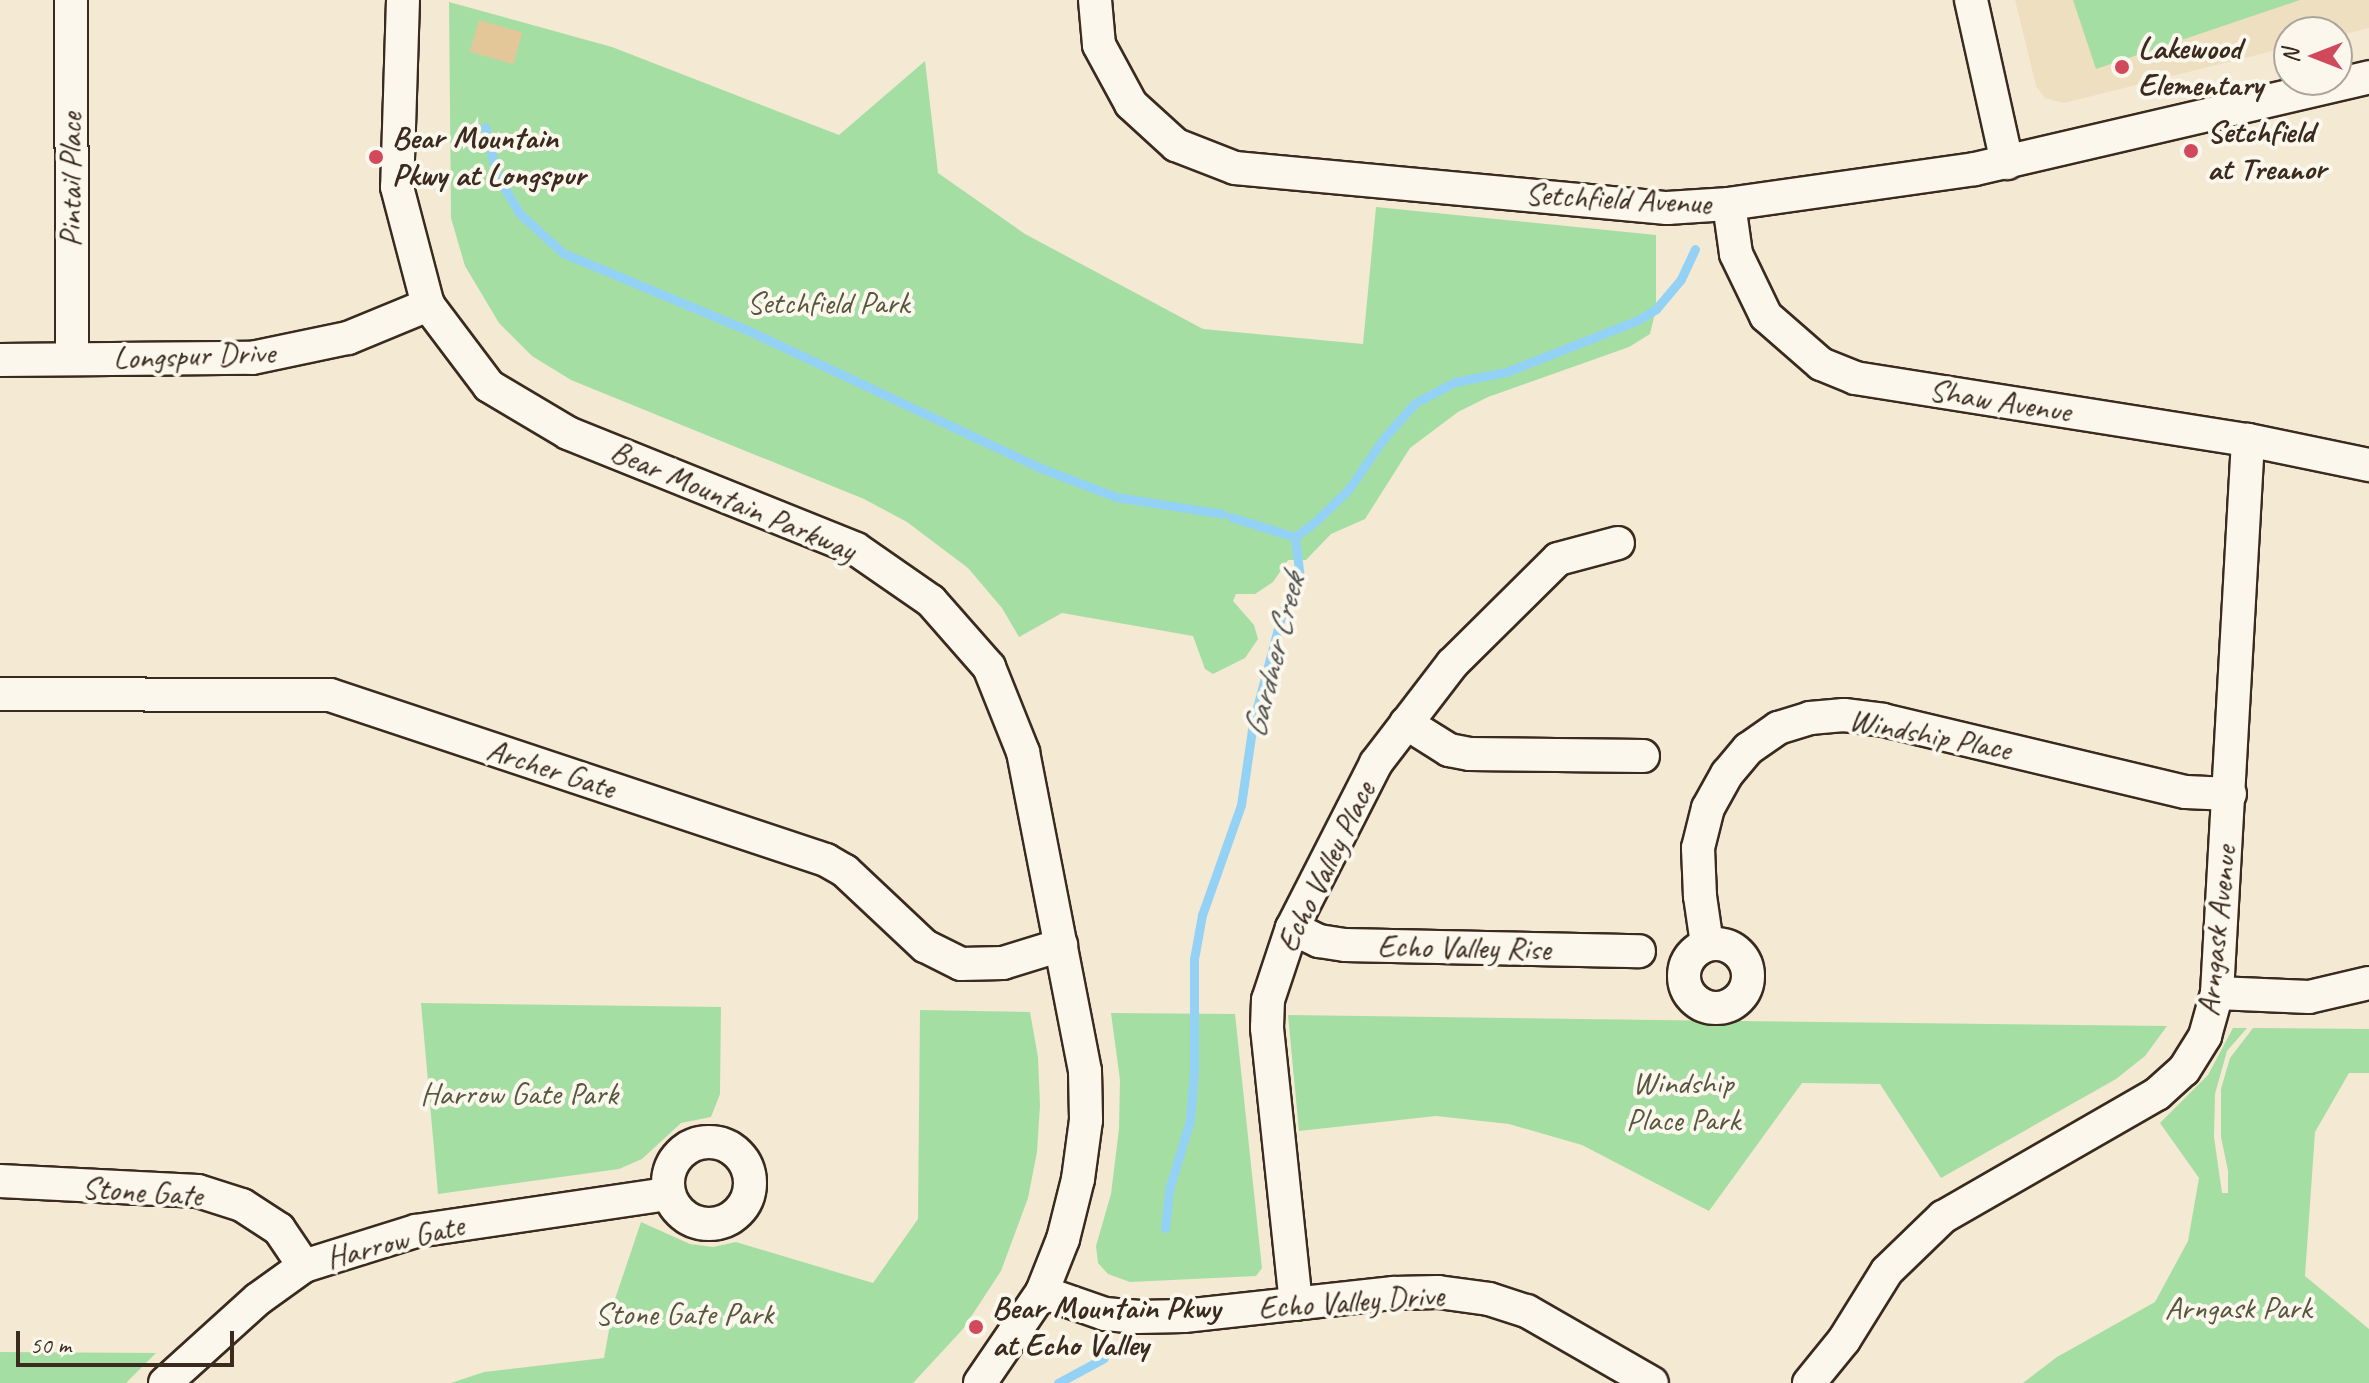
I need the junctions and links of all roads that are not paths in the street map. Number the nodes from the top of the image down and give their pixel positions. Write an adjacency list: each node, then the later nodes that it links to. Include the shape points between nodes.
1 (71, 0): 9 (street, Pintail Place)
2 (403, 0): 8 (street, Bear Mountain Parkway, via 397,187)
3 (1095, 0): 7 (street, Setchfield Avenue, via 1099,45 1131,104 1176,145 1235,168 1667,208)
4 (1971, 0): 6 (street)
5 (2369, 77): 6 (street, Setchfield Avenue)
6 (2007, 163): 7 (street, Setchfield Avenue)
7 (1729, 204): 11 (street, Shaw Avenue, via 1736,254 1748,285 1766,316 1821,364 1855,378)
8 (428, 305): 9 (street, Longspur Drive, via 348,338 288,353); 20 (street, Bear Mountain Parkway, via 489,386 568,433 856,549 931,601 989,667 1017,735)
9 (72, 359): 10 (street, Longspur Drive)
10 (0, 360)
11 (2248, 440): 12 (street, Shaw Avenue); 17 (street, Arngask Avenue)
12 (2369, 465)
13 (1618, 543): 15 (street, Echo Valley Place, via 1558,559 1452,664)
14 (0, 694): 20 (street, Archer Gate, via 330,695 826,860 845,871 925,946 961,964 1003,963)
15 (1406, 723): 16 (street, via 1449,750 1470,754); 18 (street, Echo Valley Place, via 1376,763)
16 (1643, 756)
17 (2230, 794): 19 (street, Windship Place, via 2186,792 1883,720 1810,718 1778,728 1748,749 1708,808 1698,848); 23 (street, Arngask Avenue)
18 (1292, 928): 21 (street, Echo Valley Rise, via 1319,941 1345,945); 28 (street, Echo Valley Place, via 1268,1000 1267,1028)
19 (1707, 944)
20 (1061, 945): 27 (street, Bear Mountain Parkway, via 1085,1071 1086,1120 1063,1239)
21 (1639, 951)
22 (2369, 983): 23 (street, via 2309,997)
23 (2217, 993): 29 (street, Arngask Avenue, via 2205,1036 2184,1070 2157,1094 1943,1217 1887,1271)
24 (0, 1181): 26 (street, Stone Gate, via 198,1191 242,1205 279,1229)
25 (667, 1194): 26 (street, Harrow Gate, via 416,1231)
26 (304, 1266): 31 (street, Harrow Gate, via 258,1299)
27 (1042, 1292): 28 (street, Echo Valley Drive, via 1105,1314 1137,1317); 32 (street, Bear Mountain Parkway)
28 (1296, 1304): 30 (street, Echo Valley Drive, via 1394,1293 1489,1299 1527,1311)
29 (1844, 1340): 34 (street, Arngask Avenue); 35 (street, Arngask Avenue)
30 (1649, 1380): 33 (street, Echo Valley Drive)
31 (165, 1383)
32 (980, 1383)
33 (1680, 1383)
34 (1809, 1383)
35 (1840, 1383)

